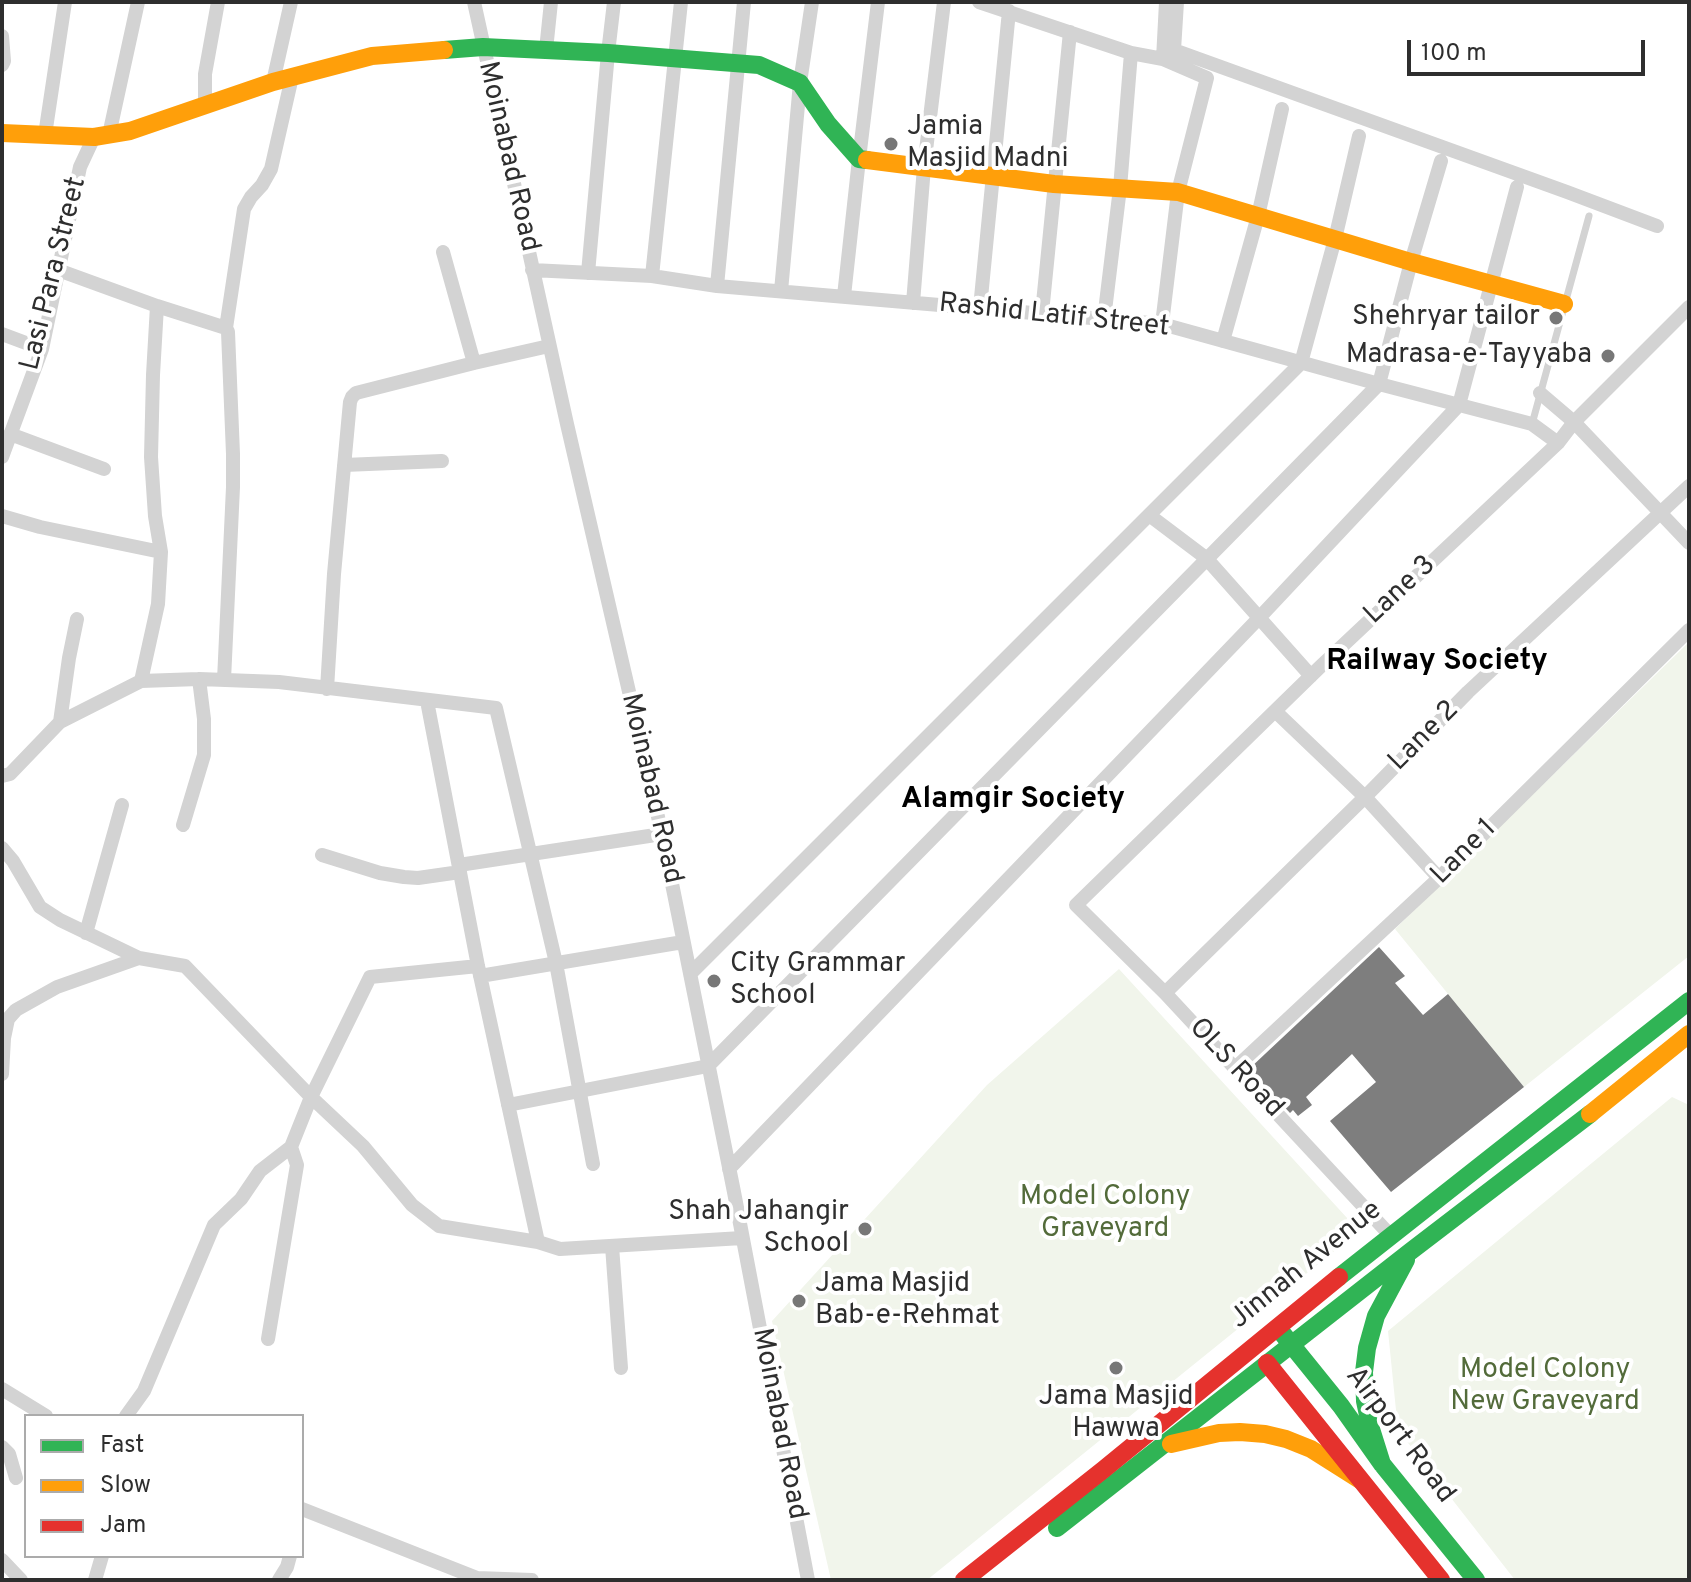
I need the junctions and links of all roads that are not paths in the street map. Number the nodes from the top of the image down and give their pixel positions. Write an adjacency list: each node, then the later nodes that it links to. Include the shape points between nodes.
1 (65, 2): 32 (street)
2 (138, 2): 33 (street, Lasi Para Street)
3 (218, 2): 29 (street)
4 (291, 2): 27 (street)
5 (474, 2): 19 (street, Moinabad Road)
6 (551, 2): 20 (street)
7 (614, 2): 21 (street)
8 (681, 2): 23 (street)
9 (744, 2): 25 (street)
10 (812, 2): 28 (street)
11 (878, 2): 35 (street)
12 (944, 2): 37 (street)
13 (979, 2): 16 (street)
14 (1166, 2): 24 (street)
15 (1177, 2): 45 (street, via 1174,50)
16 (1009, 11): 17 (street); 38 (street)
17 (1070, 32): 22 (street); 39 (street)
18 (2, 36): 26 (street)
19 (483, 47): 20 (main road); 27 (main road, via 372,56); 50 (street, Moinabad Road)
20 (546, 50): 21 (main road)
21 (608, 53): 23 (main road); 51 (street)
22 (1131, 53): 24 (street); 41 (street)
23 (674, 59): 25 (main road); 52 (street)
24 (1163, 59): 42 (street, via 1207,78)
25 (737, 64): 28 (main road, via 759,65); 54 (street)
26 (2, 65)
27 (282, 79): 29 (main road); 65 (street, via 271,169 244,209)
28 (800, 83): 35 (main road); 55 (street)
29 (205, 105): 33 (main road)
30 (1282, 109): 43 (street)
31 (2, 133): 32 (main road)
32 (45, 135): 33 (main road)
33 (102, 136): 49 (street, Lasi Para Street, via 80,167)
34 (1359, 136): 46 (street)
35 (859, 159): 37 (main road); 56 (street)
36 (1441, 161): 48 (street)
37 (924, 167): 38 (main road); 57 (street)
38 (991, 176): 39 (main road); 61 (street)
39 (1054, 184): 41 (main road); 62 (street)
40 (1517, 187): 53 (street)
41 (1120, 188): 42 (main road); 63 (street)
42 (1178, 192): 43 (main road); 64 (street)
43 (1258, 216): 46 (main road); 67 (street)
44 (1589, 216): 58 (lane)
45 (1657, 226)
46 (1335, 239): 48 (main road); 71 (street)
47 (443, 252): 70 (street)
48 (1411, 262): 53 (main road); 72 (street)
49 (58, 270): 59 (street); 69 (street, Lasi Para Street)
50 (532, 270): 51 (street, Rashid Latif Street); 68 (street, Moinabad Road)
51 (588, 273): 52 (street, Rashid Latif Street)
52 (652, 276): 54 (street, Rashid Latif Street)
53 (1490, 284): 58 (main road); 74 (street)
54 (717, 286): 55 (street, Rashid Latif Street)
55 (781, 291): 56 (street, Rashid Latif Street)
56 (844, 296): 57 (street, Rashid Latif Street)
57 (913, 303): 61 (street, Rashid Latif Street)
58 (1564, 304): 73 (lane)
59 (157, 306): 65 (street); 88 (street, via 151,457)
60 (1689, 307): 75 (street, Lane 3)
61 (980, 308): 62 (street, Rashid Latif Street)
62 (1042, 313): 63 (street, Rashid Latif Street)
63 (1104, 319): 64 (street, Rashid Latif Street)
64 (1162, 324): 67 (street, Rashid Latif Street)
65 (226, 328): 95 (street, via 233,465)
66 (2, 334): 69 (street)
67 (1223, 341): 71 (street, Rashid Latif Street)
68 (549, 346): 70 (street); 105 (street, Moinabad Road)
69 (42, 349): 77 (street, Lasi Para Street)
70 (474, 363): 81 (street, via 356,393 350,402)
71 (1301, 363): 72 (street, Rashid Latif Street); 85 (street)
72 (1379, 384): 74 (street, Rashid Latif Street); 89 (street)
73 (1540, 393): 75 (street); 76 (lane)
74 (1459, 405): 76 (street, Rashid Latif Street); 90 (street)
75 (1574, 422): 78 (street, Lane 3); 84 (street)
76 (1532, 424): 78 (street, Rashid Latif Street)
77 (10, 434): 79 (street, Lasi Para Street); 82 (street)
78 (1558, 443): 93 (street, Lane 3)
79 (2, 457)
80 (442, 461): 81 (street)
81 (344, 465): 97 (street)
82 (104, 469)
83 (1689, 486): 84 (street, Lane 2)
84 (1661, 514): 87 (street); 102 (street, Lane 2, via 1468,692)
85 (1149, 515): 89 (street); 117 (street)
86 (2, 516): 88 (street)
87 (1689, 543)
88 (161, 552): 96 (street, via 158,604)
89 (1206, 558): 90 (street); 122 (street)
90 (1259, 618): 93 (street); 130 (street)
91 (77, 619): 100 (street)
92 (1689, 630): 110 (street, Lane 1)
93 (1311, 676): 99 (street, Lane 3)
94 (199, 679): 95 (street); 96 (street); 104 (street, via 204,755)
95 (224, 680): 97 (street)
96 (141, 681): 100 (street)
97 (327, 689): 98 (street)
98 (427, 701): 107 (street, via 496,708); 109 (street)
99 (1275, 711): 102 (street); 111 (street, Lane 3)
100 (60, 722): 101 (street)
101 (2, 776)
102 (1365, 797): 110 (street); 118 (street, Lane 2)
103 (122, 805): 112 (street)
104 (183, 825)
105 (662, 834): 107 (street); 113 (street, Moinabad Road)
106 (2, 848): 112 (street, via 40,907)
107 (530, 853): 109 (street); 115 (street)
108 (322, 855): 109 (street, via 404,877)
109 (460, 869): 116 (street)
110 (1439, 878): 123 (street, Lane 1)
111 (1076, 905): 118 (street, OLS Road)
112 (86, 933): 114 (street)
113 (683, 942): 115 (street); 117 (street, Moinabad Road)
114 (139, 958): 121 (street, via 57,987 16,1010); 126 (street, via 185,966)
115 (556, 963): 116 (street); 125 (street)
116 (479, 971): 126 (street, via 370,977); 127 (street)
117 (690, 974): 122 (street, Moinabad Road)
118 (1165, 993): 123 (street, OLS Road)
119 (1689, 1001): 131 (main road, Jinnah Avenue)
120 (1689, 1034): 135 (main road, Jinnah Avenue)
121 (3, 1038): 124 (street)
122 (708, 1066): 125 (street); 130 (street, Moinabad Road)
123 (1234, 1069): 131 (street, OLS Road)
124 (2, 1074)
125 (580, 1091): 127 (street); 129 (street)
126 (311, 1097): 128 (street); 133 (street, via 363,1146 412,1205 439,1226)
127 (508, 1105): 133 (street)
128 (291, 1147): 137 (street, via 297,1165); 143 (street, via 260,1171 214,1225 144,1391)
129 (593, 1164)
130 (729, 1169): 132 (street, Moinabad Road)
131 (1390, 1235): 136 (main road, Jinnah Avenue)
132 (742, 1238): 134 (street); 157 (street, Moinabad Road)
133 (538, 1242): 134 (street, via 560,1249)
134 (612, 1246): 140 (street)
135 (1411, 1251): 138 (main road, Jinnah Avenue); 146 (main road, via 1376,1316 1367,1348 1365,1401)
136 (1277, 1327): 138 (main road, Airport Road); 158 (main road, Jinnah Avenue)
137 (268, 1339)
138 (1292, 1344): 139 (main road, Jinnah Avenue); 146 (main road, Airport Road)
139 (1267, 1363): 145 (main road, Jinnah Avenue); 148 (main road, Airport Road)
140 (621, 1368)
141 (2, 1389): 142 (street)
142 (43, 1414)
143 (127, 1414)
144 (2, 1447): 147 (street, via 13,1461)
145 (1158, 1448): 148 (main road, via 1219,1433 1265,1434 1311,1449); 159 (main road, Jinnah Avenue)
146 (1382, 1464): 161 (main road, Airport Road)
147 (16, 1478)
148 (1360, 1480): 160 (main road, Airport Road)
149 (304, 1510): 156 (street, via 477,1578)
150 (101, 1558): 154 (street)
151 (289, 1558): 155 (street)
152 (2, 1560): 153 (street)
153 (21, 1580)
154 (95, 1580)
155 (279, 1580)
156 (532, 1580)
157 (808, 1580)
158 (964, 1580)
159 (991, 1580)
160 (1441, 1580)
161 (1476, 1580)

